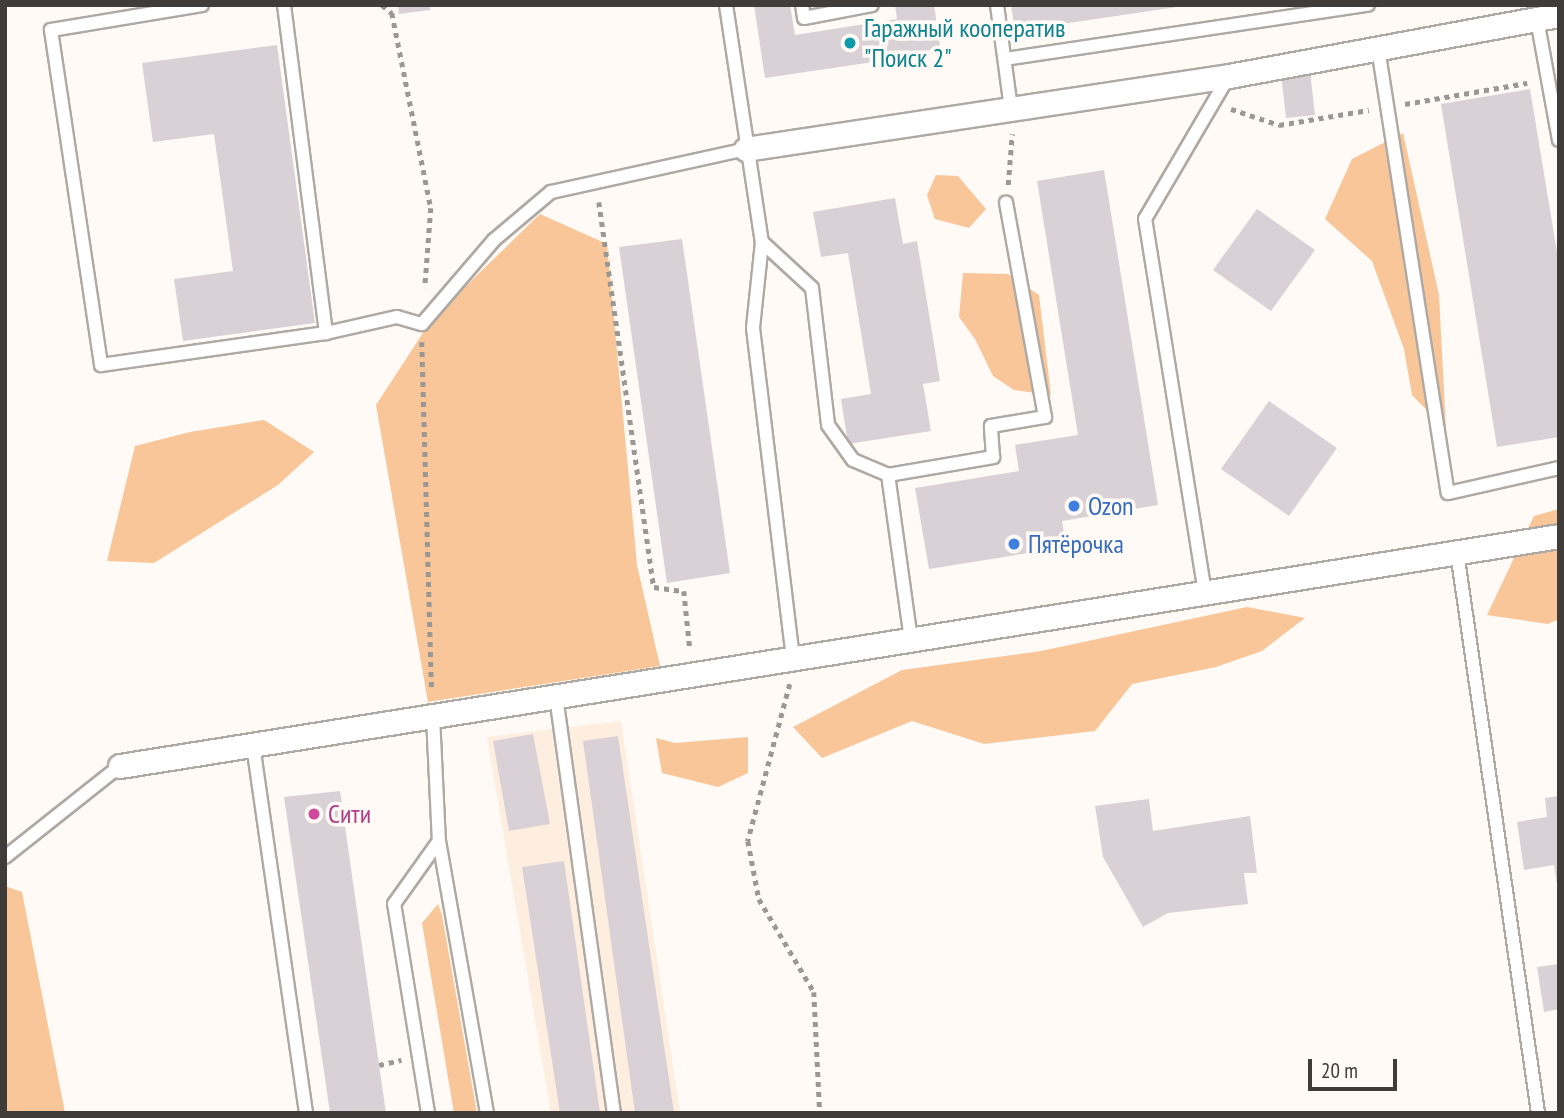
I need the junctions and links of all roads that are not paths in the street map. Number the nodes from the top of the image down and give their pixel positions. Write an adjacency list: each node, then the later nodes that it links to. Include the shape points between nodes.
1 (202, 5): 17 (lane, via 51,30 101,365)
2 (284, 5): 17 (lane)
3 (726, 5): 14 (lane)
4 (802, 5): 5 (lane, via 804,18)
5 (872, 5)
6 (997, 5): 10 (lane)
7 (1368, 5): 10 (lane)
8 (1548, 17): 9 (street); 13 (lane, via 1548,79)
9 (1378, 48): 11 (street); 18 (lane, via 1448,493)
10 (1005, 59): 12 (lane)
11 (1229, 76): 12 (street); 22 (lane, via 1145,219)
12 (1011, 109): 14 (street)
13 (1559, 141)
14 (746, 149): 16 (lane); 17 (lane, via 551,192 494,240 422,324 397,317)
15 (1006, 203): 19 (lane, via 1045,416 991,426 993,457)
16 (762, 242): 19 (lane, via 812,288 828,425 853,460); 24 (lane, via 753,328)
17 (326, 333)
18 (1559, 468)
19 (888, 475): 23 (lane)
20 (1559, 536): 21 (street)
21 (1457, 552): 22 (street); 35 (lane)
22 (1205, 593): 23 (street)
23 (911, 640): 24 (street)
24 (793, 658): 25 (street)
25 (556, 696): 26 (street); 34 (lane)
26 (433, 716): 27 (street); 29 (lane)
27 (253, 745): 28 (street); 31 (lane)
28 (120, 766): 30 (lane)
29 (439, 841): 32 (lane, via 394,904); 33 (lane)
30 (5, 856)
31 (306, 1113)
32 (428, 1113)
33 (487, 1113)
34 (614, 1113)
35 (1538, 1113)

